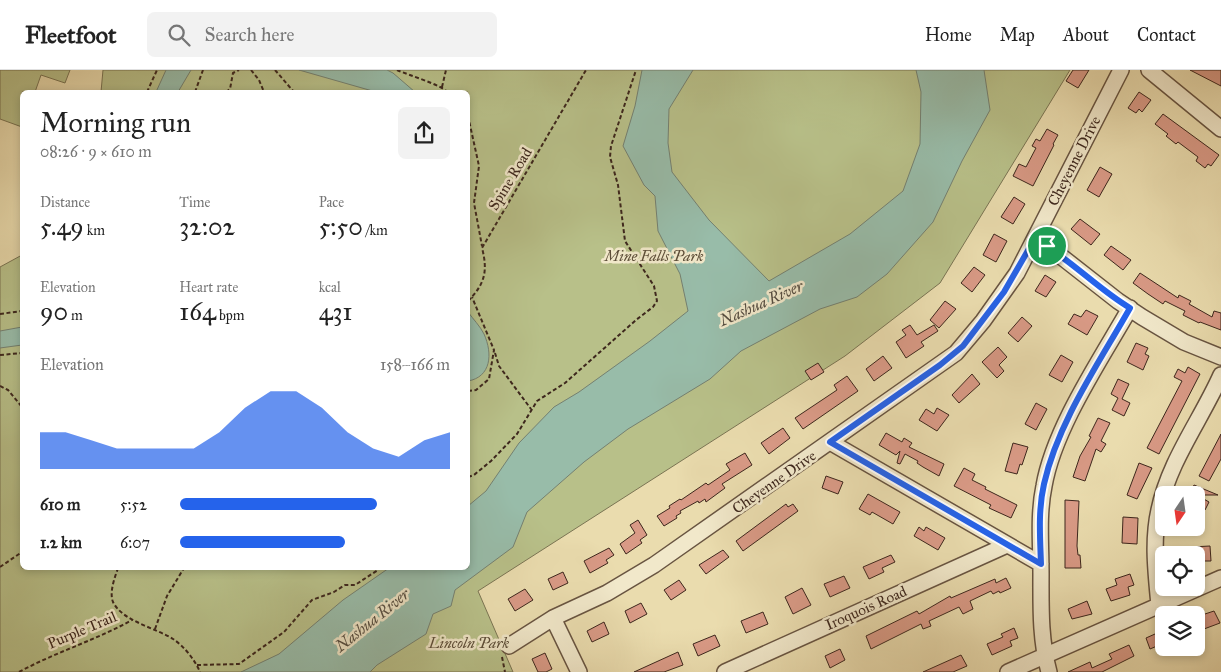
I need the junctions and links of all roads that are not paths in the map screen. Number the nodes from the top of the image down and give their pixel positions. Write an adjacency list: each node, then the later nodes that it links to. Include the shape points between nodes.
1 (1120, 70): 4 (street, Cheyenne Drive)
2 (1149, 70): 3 (street)
3 (1219, 124)
4 (1034, 240): 5 (street); 8 (street, Cheyenne Drive, via 1004,292 963,346)
5 (1130, 308): 6 (street, via 1184,342); 10 (street, via 1069,417 1051,462 1041,508)
6 (1221, 357)
7 (1221, 375): 12 (street, via 1184,444 1160,503 1155,561)
8 (830, 442): 9 (street); 13 (street, Cheyenne Drive, via 645,571)
9 (1007, 545): 10 (street); 17 (street, Iroquois Road)
10 (1041, 564): 15 (street)
11 (1221, 578): 12 (street)
12 (1159, 605): 15 (street)
13 (553, 618): 14 (street, Cheyenne Drive); 16 (street)
14 (509, 646)
15 (1045, 655): 18 (street); 19 (street)
16 (578, 672)
17 (725, 672)
18 (1008, 672)
19 (1049, 672)

